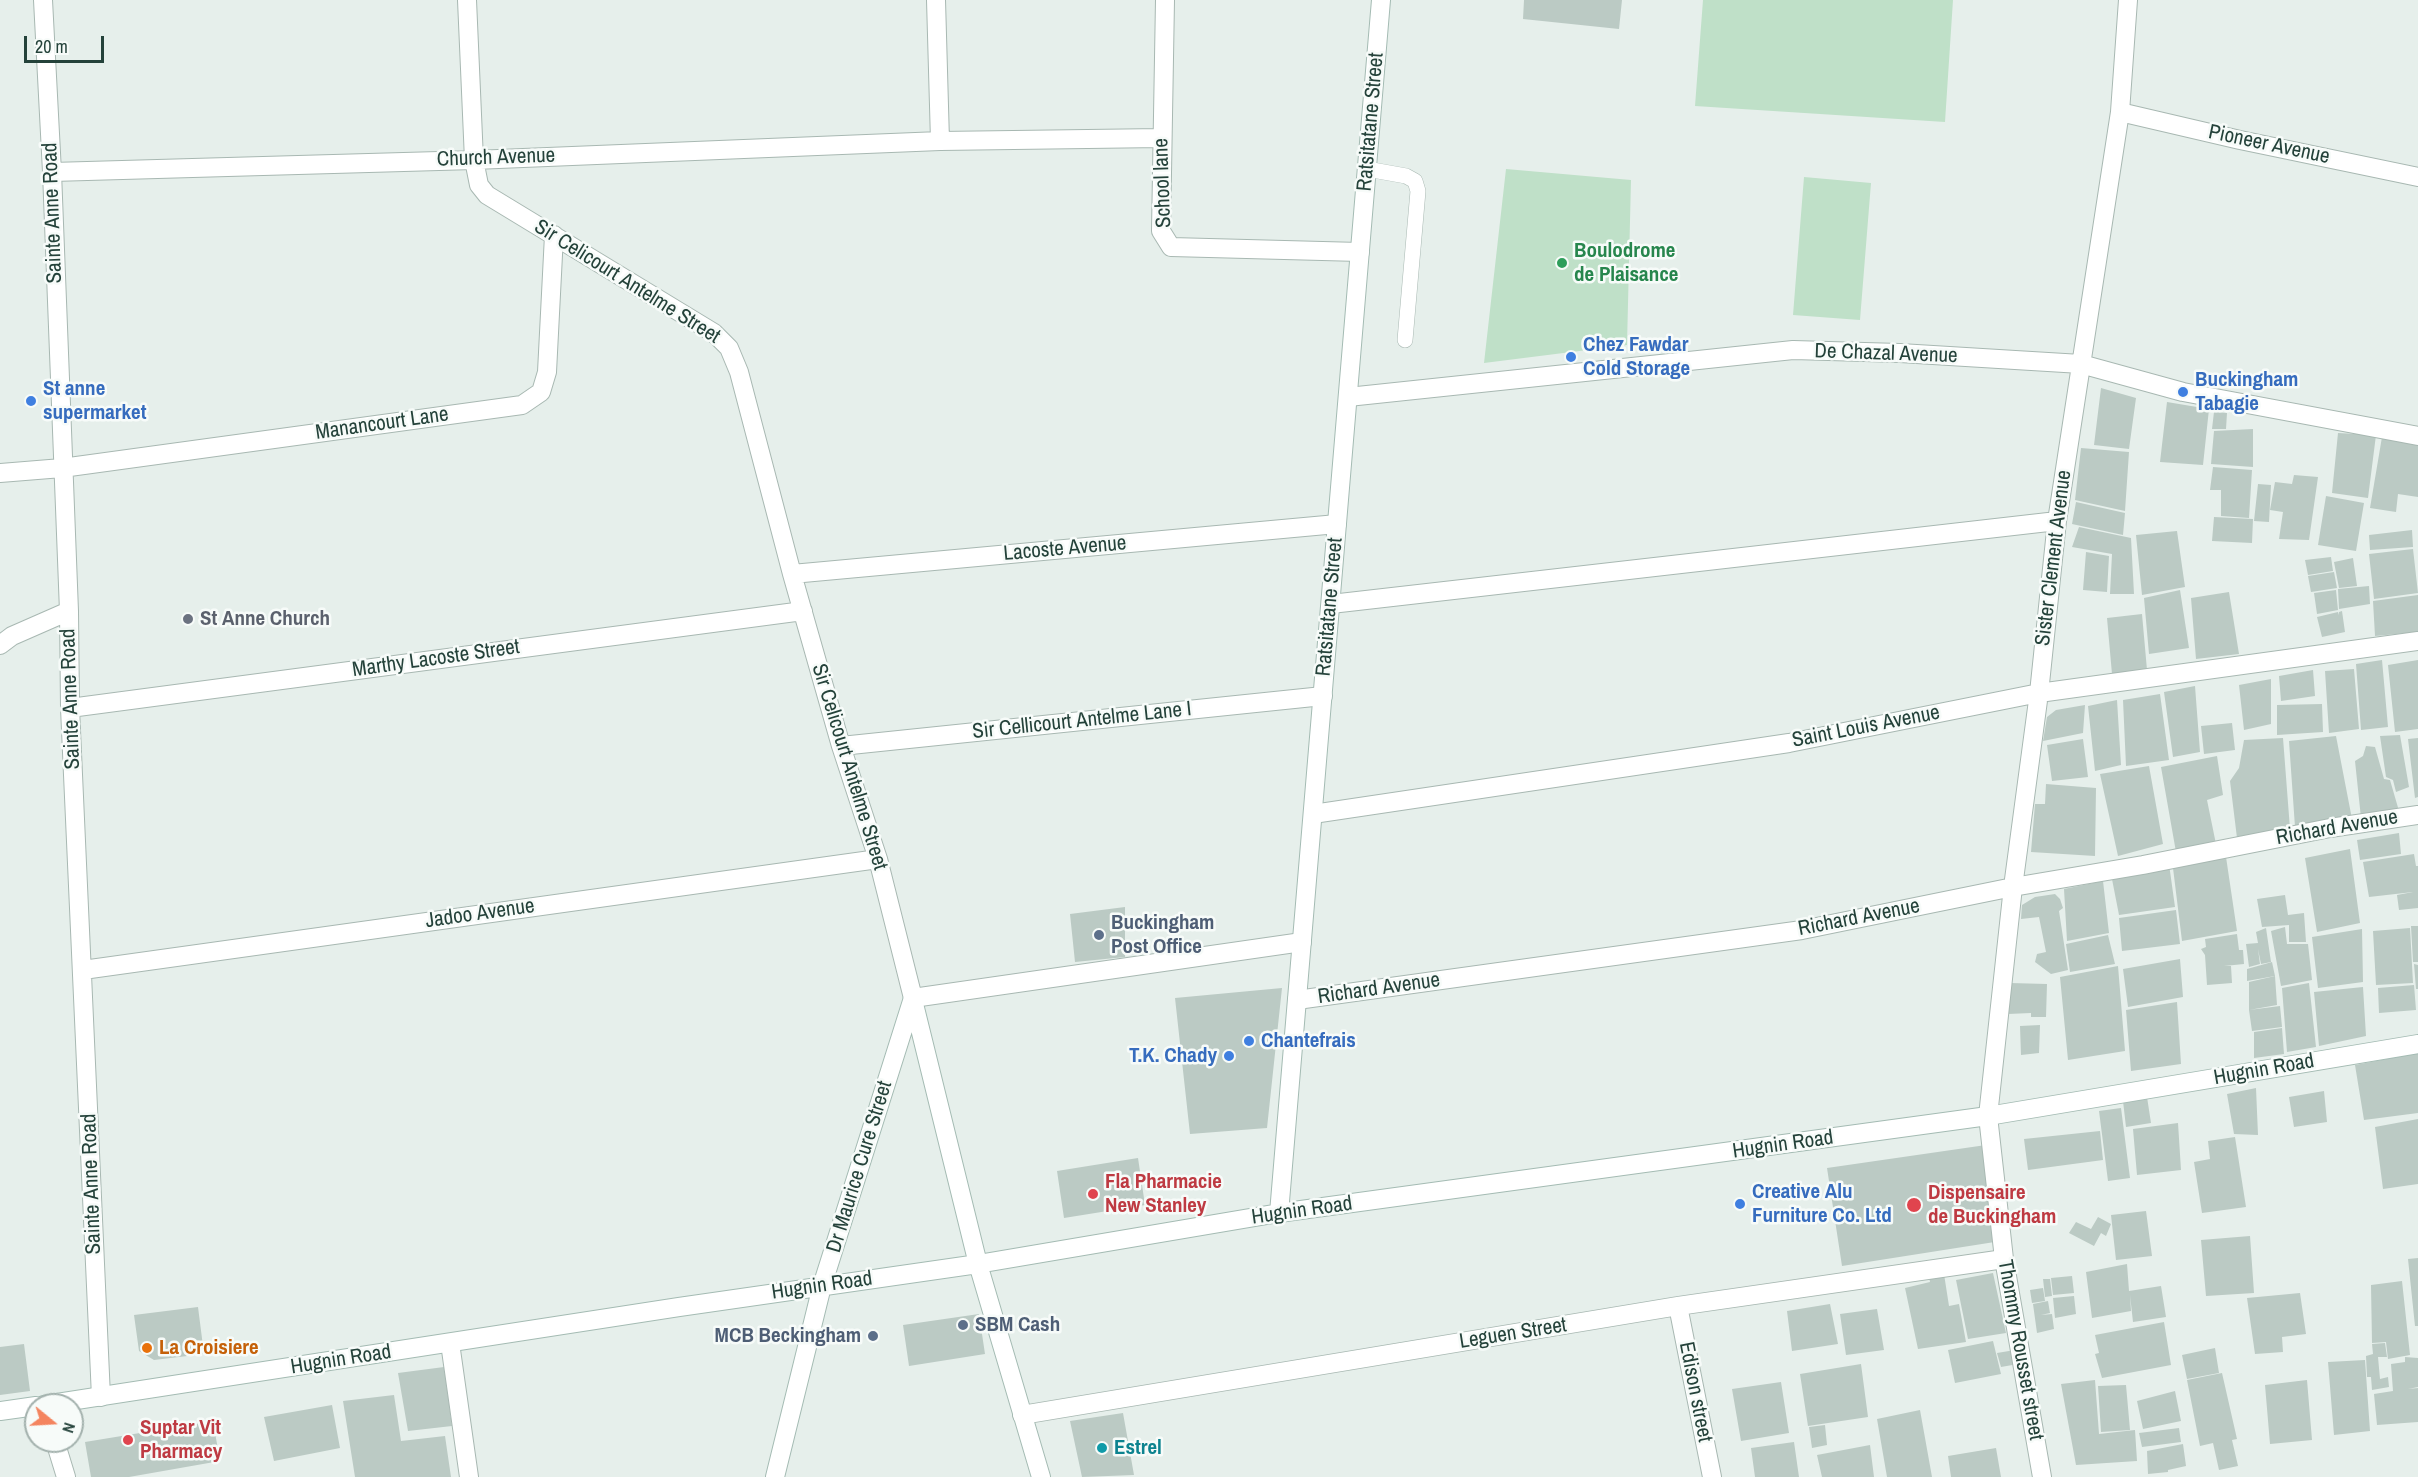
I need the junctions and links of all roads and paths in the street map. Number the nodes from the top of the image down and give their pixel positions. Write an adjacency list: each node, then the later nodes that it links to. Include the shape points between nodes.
1 (43, 0): 12 (street, Sainte Anne Road)
2 (467, 0): 10 (street)
3 (936, 0): 9 (street)
4 (1165, 0): 8 (street, School lane)
5 (1381, 0): 11 (street, Ratsitatane Street)
6 (2128, 0): 7 (street, Sister Clement Avenue)
7 (2120, 112): 13 (street, Pioneer Avenue); 17 (street, Sister Clement Avenue)
8 (1161, 138): 9 (street, Church Avenue); 15 (street, School lane, via 1161,231 1171,247)
9 (940, 141): 10 (street, Church Avenue)
10 (474, 159): 12 (street, Church Avenue); 14 (street, Sir Celicourt Antelme Street, via 479,185 487,195)
11 (1367, 169): 15 (street, Ratsitatane Street); 16 (lane, via 1406,176 1415,181 1418,191)
12 (52, 172): 20 (street, Sainte Anne Road)
13 (2418, 177)
14 (554, 235): 20 (street, Manancourt Lane, via 547,372 541,392 522,405); 24 (street, Sir Celicourt Antelme Street, via 714,333 729,348 739,372)
15 (1360, 252): 18 (street, Ratsitatane Street)
16 (1405, 340)
17 (2081, 364): 18 (street, De Chazal Avenue, via 1793,350); 19 (street, De Chazal Avenue, via 2183,392); 22 (street, Sister Clement Avenue)
18 (1348, 397): 23 (street, Ratsitatane Street)
19 (2418, 436)
20 (62, 468): 21 (street, Manancourt Lane); 26 (street, Sainte Anne Road)
21 (0, 473)
22 (2057, 521): 25 (street); 30 (street, Sister Clement Avenue)
23 (1337, 524): 24 (street, Lacoste Avenue); 25 (street, Ratsitatane Street)
24 (792, 574): 27 (street, Sir Celicourt Antelme Street)
25 (1330, 604): 31 (street, Ratsitatane Street)
26 (69, 610): 29 (street); 32 (street, Sainte Anne Road)
27 (803, 611): 32 (street, Marthy Lacoste Street); 33 (street, Sir Celicourt Antelme Street)
28 (2418, 641): 30 (street, Saint Louis Avenue)
29 (0, 645)
30 (2039, 693): 34 (street, Saint Louis Avenue, via 1789,743); 37 (street, Sister Clement Avenue)
31 (1323, 696): 33 (street, Sir Cellicourt Antelme Lane I); 34 (street, Ratsitatane Street)
32 (70, 708): 39 (street, Sainte Anne Road)
33 (841, 746): 36 (street, Sir Celicourt Antelme Street)
34 (1313, 814): 38 (street, Ratsitatane Street)
35 (2418, 814): 37 (street, Richard Avenue)
36 (878, 859): 39 (street, Jadoo Avenue); 40 (street, Sir Celicourt Antelme Street)
37 (2013, 887): 41 (street, Richard Avenue, via 1802,930); 43 (street, Sister Clement Avenue)
38 (1302, 942): 40 (street); 41 (street, Ratsitatane Street)
39 (83, 970): 50 (street, Sainte Anne Road)
40 (913, 998): 46 (street, Sir Celicourt Antelme Street); 47 (street, Dr Maurice Cure Street)
41 (1297, 1000): 44 (street, Ratsitatane Street)
42 (2418, 1044): 43 (street, Hugnin Road)
43 (1988, 1116): 44 (street, Hugnin Road); 45 (street, Thommy Rousset street)
44 (1279, 1213): 46 (street, Hugnin Road)
45 (2004, 1259): 48 (street, Leguen Street); 61 (street, Thommy Rousset street)
46 (978, 1264): 47 (street, Hugnin Road); 54 (street, Sir Celicourt Antelme Street)
47 (822, 1286): 49 (street, Hugnin Road); 58 (street, Dr Maurice Cure Street)
48 (1678, 1306): 54 (street, Leguen Street); 60 (street, Edison street)
49 (450, 1343): 50 (street, Hugnin Road); 57 (street)
50 (101, 1397): 51 (street, Hugnin Road)
51 (84, 1399)
52 (24, 1408): 53 (street)
53 (0, 1411)
54 (1022, 1415): 59 (street, Sir Celicourt Antelme Street)
55 (59, 1453): 56 (street)
56 (66, 1477)
57 (469, 1477)
58 (775, 1477)
59 (1041, 1477)
60 (1712, 1477)
61 (2042, 1477)

